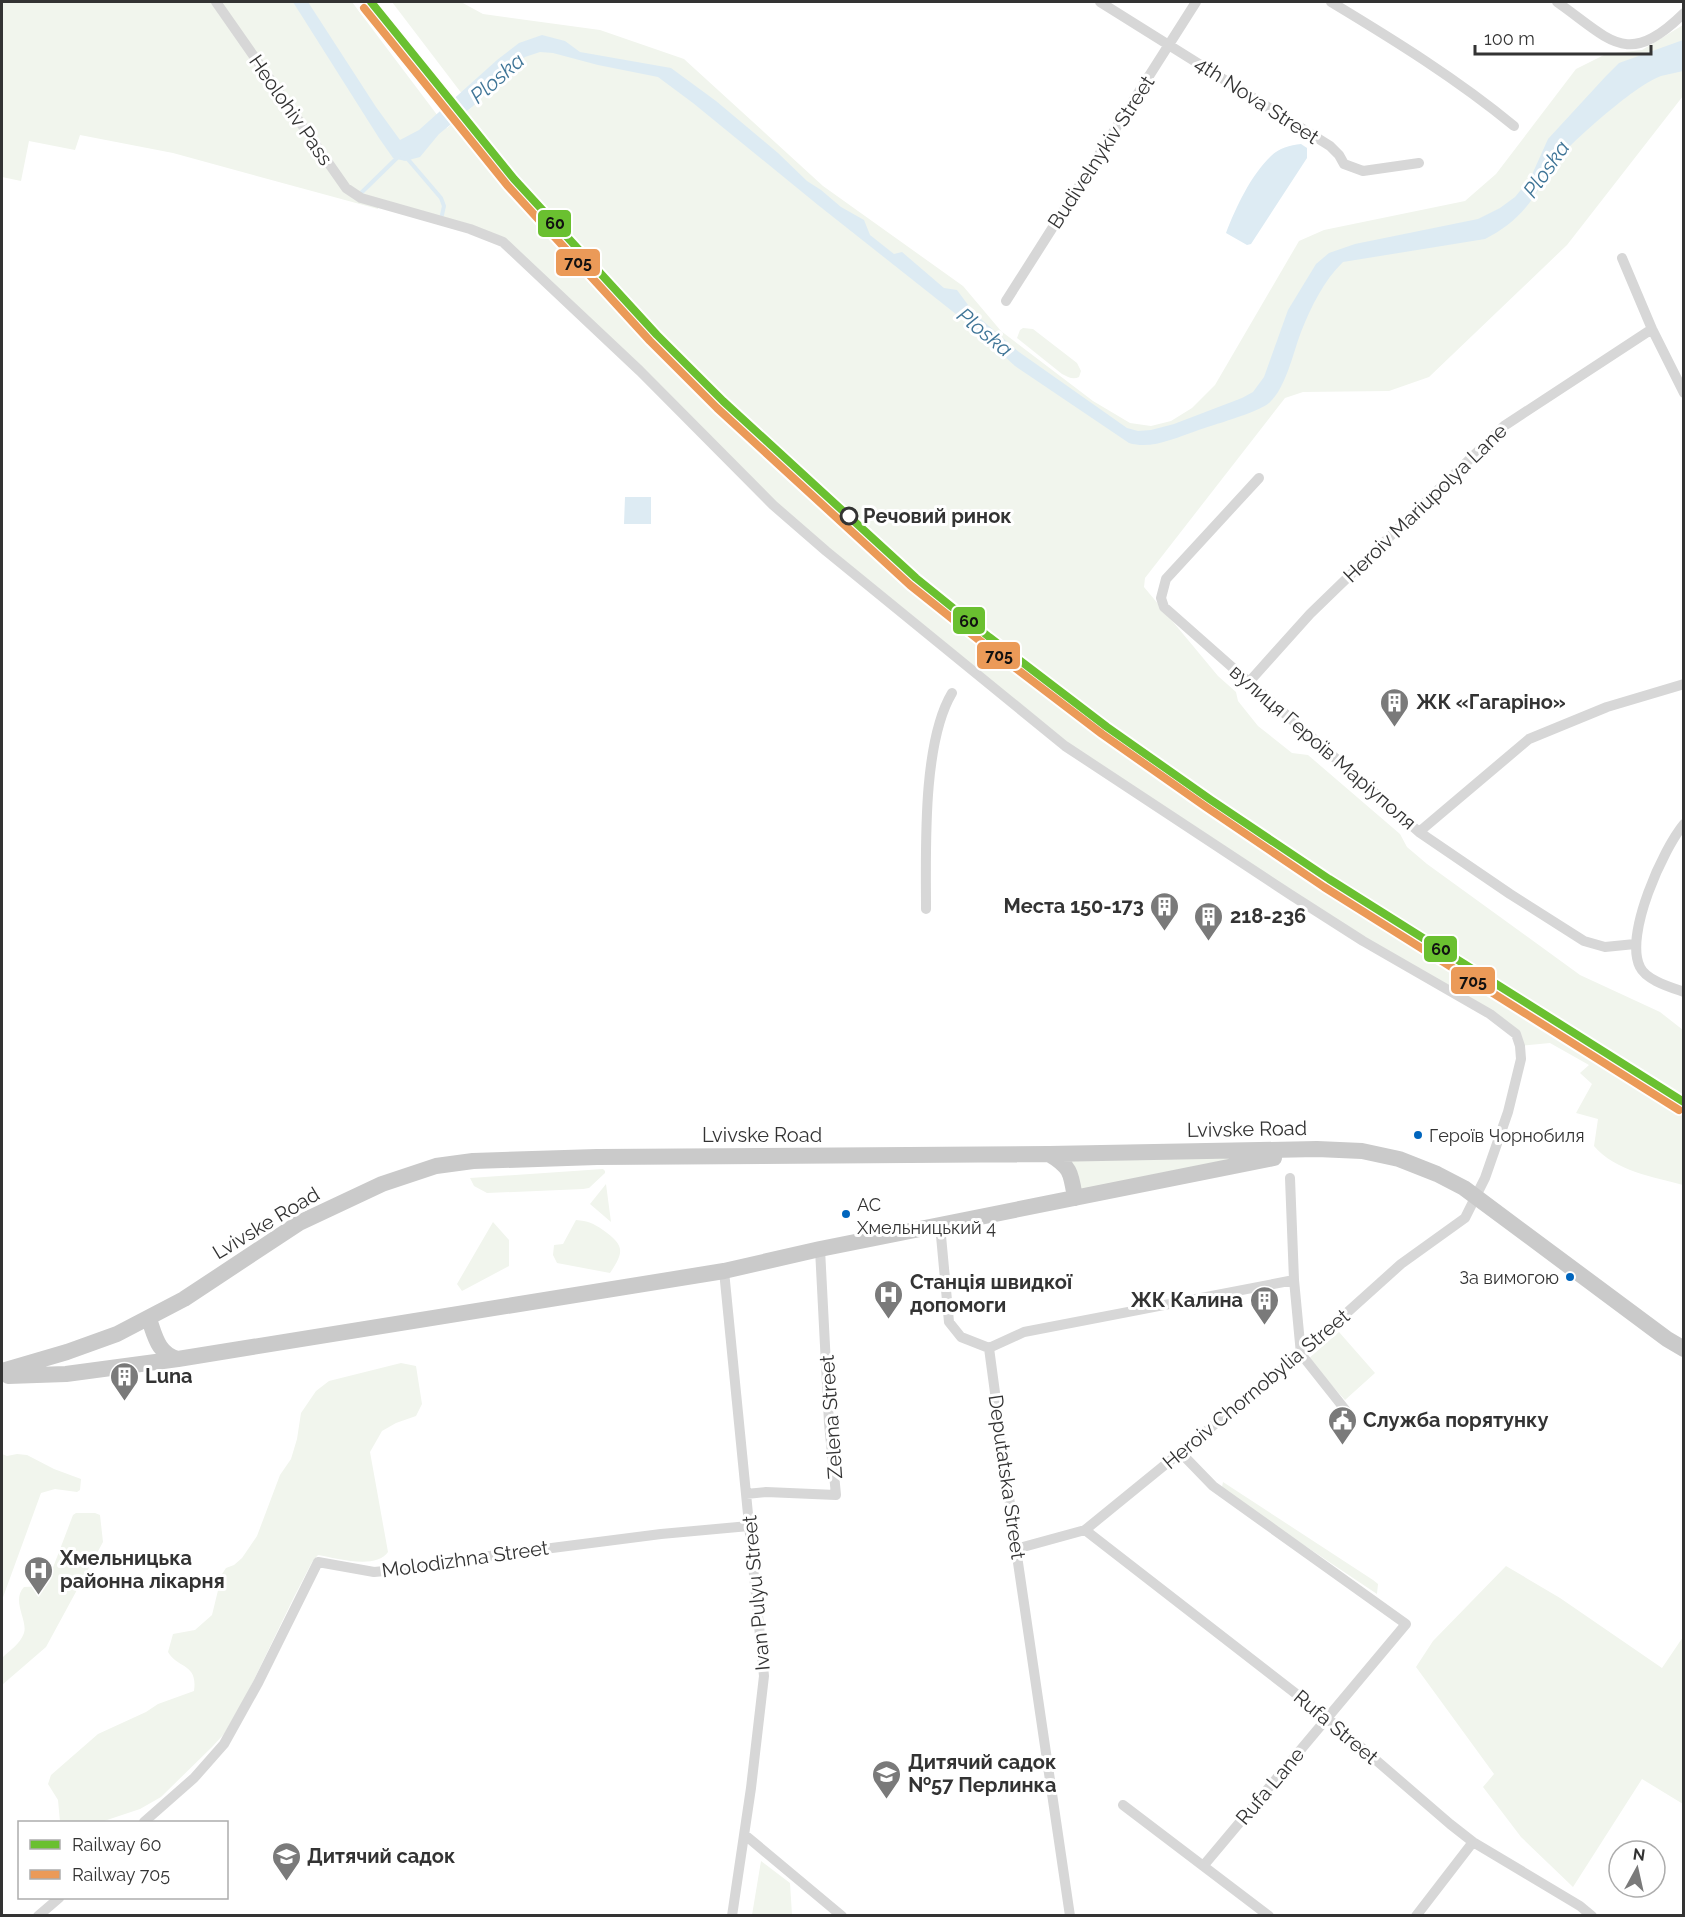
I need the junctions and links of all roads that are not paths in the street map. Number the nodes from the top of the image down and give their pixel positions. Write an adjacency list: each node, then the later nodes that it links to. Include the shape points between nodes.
1 (216, 2): 26 (street, Heolohiv Pass, via 346,188 361,198 503,242 640,371 773,505 1065,746 1300,901 1490,1014 1516,1034 1521,1059 1515,1086 1497,1148)
2 (1100, 2): 7 (street, 4th Nova Street)
3 (1196, 2): 7 (street, Budivelnykiv Street)
4 (1331, 2): 8 (street, via 1407,48)
5 (1557, 2): 6 (street, via 1612,41 1632,46 1666,30)
6 (1683, 13)
7 (1170, 44): 9 (street, 4th Nova Street, via 1330,146 1353,169); 11 (street, Budivelnykiv Street)
8 (1514, 126)
9 (1419, 163)
10 (1622, 258): 12 (street)
11 (1006, 301)
12 (1652, 329): 13 (street); 15 (street, Heroiv Mariupolya Lane, via 1504,426 1310,614)
13 (1683, 393)
14 (1259, 478): 15 (street, вулиця Героїв Маріуполя, via 1166,579 1161,598 1164,607)
15 (1249, 682): 19 (street, вулиця Героїв Маріуполя)
16 (1683, 684): 19 (street, via 1607,707 1529,739)
17 (952, 693): 20 (street, via 933,747)
18 (1683, 824): 21 (street, via 1658,867)
19 (1419, 832): 21 (street, вулиця Героїв Маріуполя, via 1584,941 1605,947)
20 (926, 909)
21 (1635, 944): 22 (street, via 1640,967 1649,976)
22 (1683, 992)
23 (1317, 1149): 24 (main road, Lvivske Road); 26 (main road, via 1362,1151 1399,1159 1437,1174); 27 (main road, Lvivske Road)
24 (1049, 1154): 27 (main road, via 1067,1166); 32 (main road, Lvivske Road, via 604,1157 473,1161 436,1166 382,1184 299,1223)
25 (1290, 1178): 31 (street)
26 (1475, 1197): 34 (main road); 35 (street, Heroiv Chornobylia Street, via 1465,1218 1401,1264)
27 (1075, 1198): 28 (main road, Lvivske Road)
28 (940, 1225): 29 (main road, Lvivske Road); 33 (street, via 949,1322 961,1337)
29 (820, 1249): 30 (main road, Lvivske Road); 40 (street, Zelena Street, via 836,1495)
30 (724, 1270): 36 (main road, Lvivske Road); 40 (street, Ivan Pulyu Street)
31 (1294, 1280): 33 (street, via 1024,1332); 35 (street)
32 (148, 1319): 36 (main road, via 163,1352); 37 (main road, Lvivske Road, via 117,1334)
33 (989, 1348): 43 (street, Deputatska Street)
34 (1683, 1349)
35 (1300, 1354): 38 (street); 39 (street, Heroiv Chornobylia Street)
36 (178, 1359): 37 (main road, Lvivske Road, via 66,1374)
37 (2, 1374)
38 (1347, 1412)
39 (1181, 1453): 42 (street, Heroiv Chornobylia Street); 44 (street, Rufa Lane, via 1213,1486 1406,1624)
40 (746, 1494): 41 (street, Ivan Pulyu Street)
41 (749, 1526): 46 (street, Molodizhna Street, via 374,1572 318,1562 224,1744 194,1778); 47 (street, Ivan Pulyu Street, via 764,1676)
42 (1084, 1530): 43 (street, Heroiv Chornobylia Street); 44 (street, Rufa Street)
43 (1016, 1549): 55 (street, Deputatska Street)
44 (1326, 1717): 48 (street, Rufa Street); 49 (street, Rufa Lane)
45 (1123, 1805): 49 (street)
46 (145, 1821)
47 (745, 1835): 53 (street, Ivan Pulyu Street); 54 (street)
48 (1473, 1842): 51 (street, Rufa Street); 57 (street)
49 (1204, 1865): 56 (street)
50 (58, 1899): 52 (street)
51 (1580, 1906): 58 (street); 59 (street, Rufa Street)
52 (38, 1916)
53 (732, 1916)
54 (842, 1916)
55 (1070, 1916)
56 (1269, 1916)
57 (1416, 1916)
58 (1573, 1916)
59 (1592, 1916)

